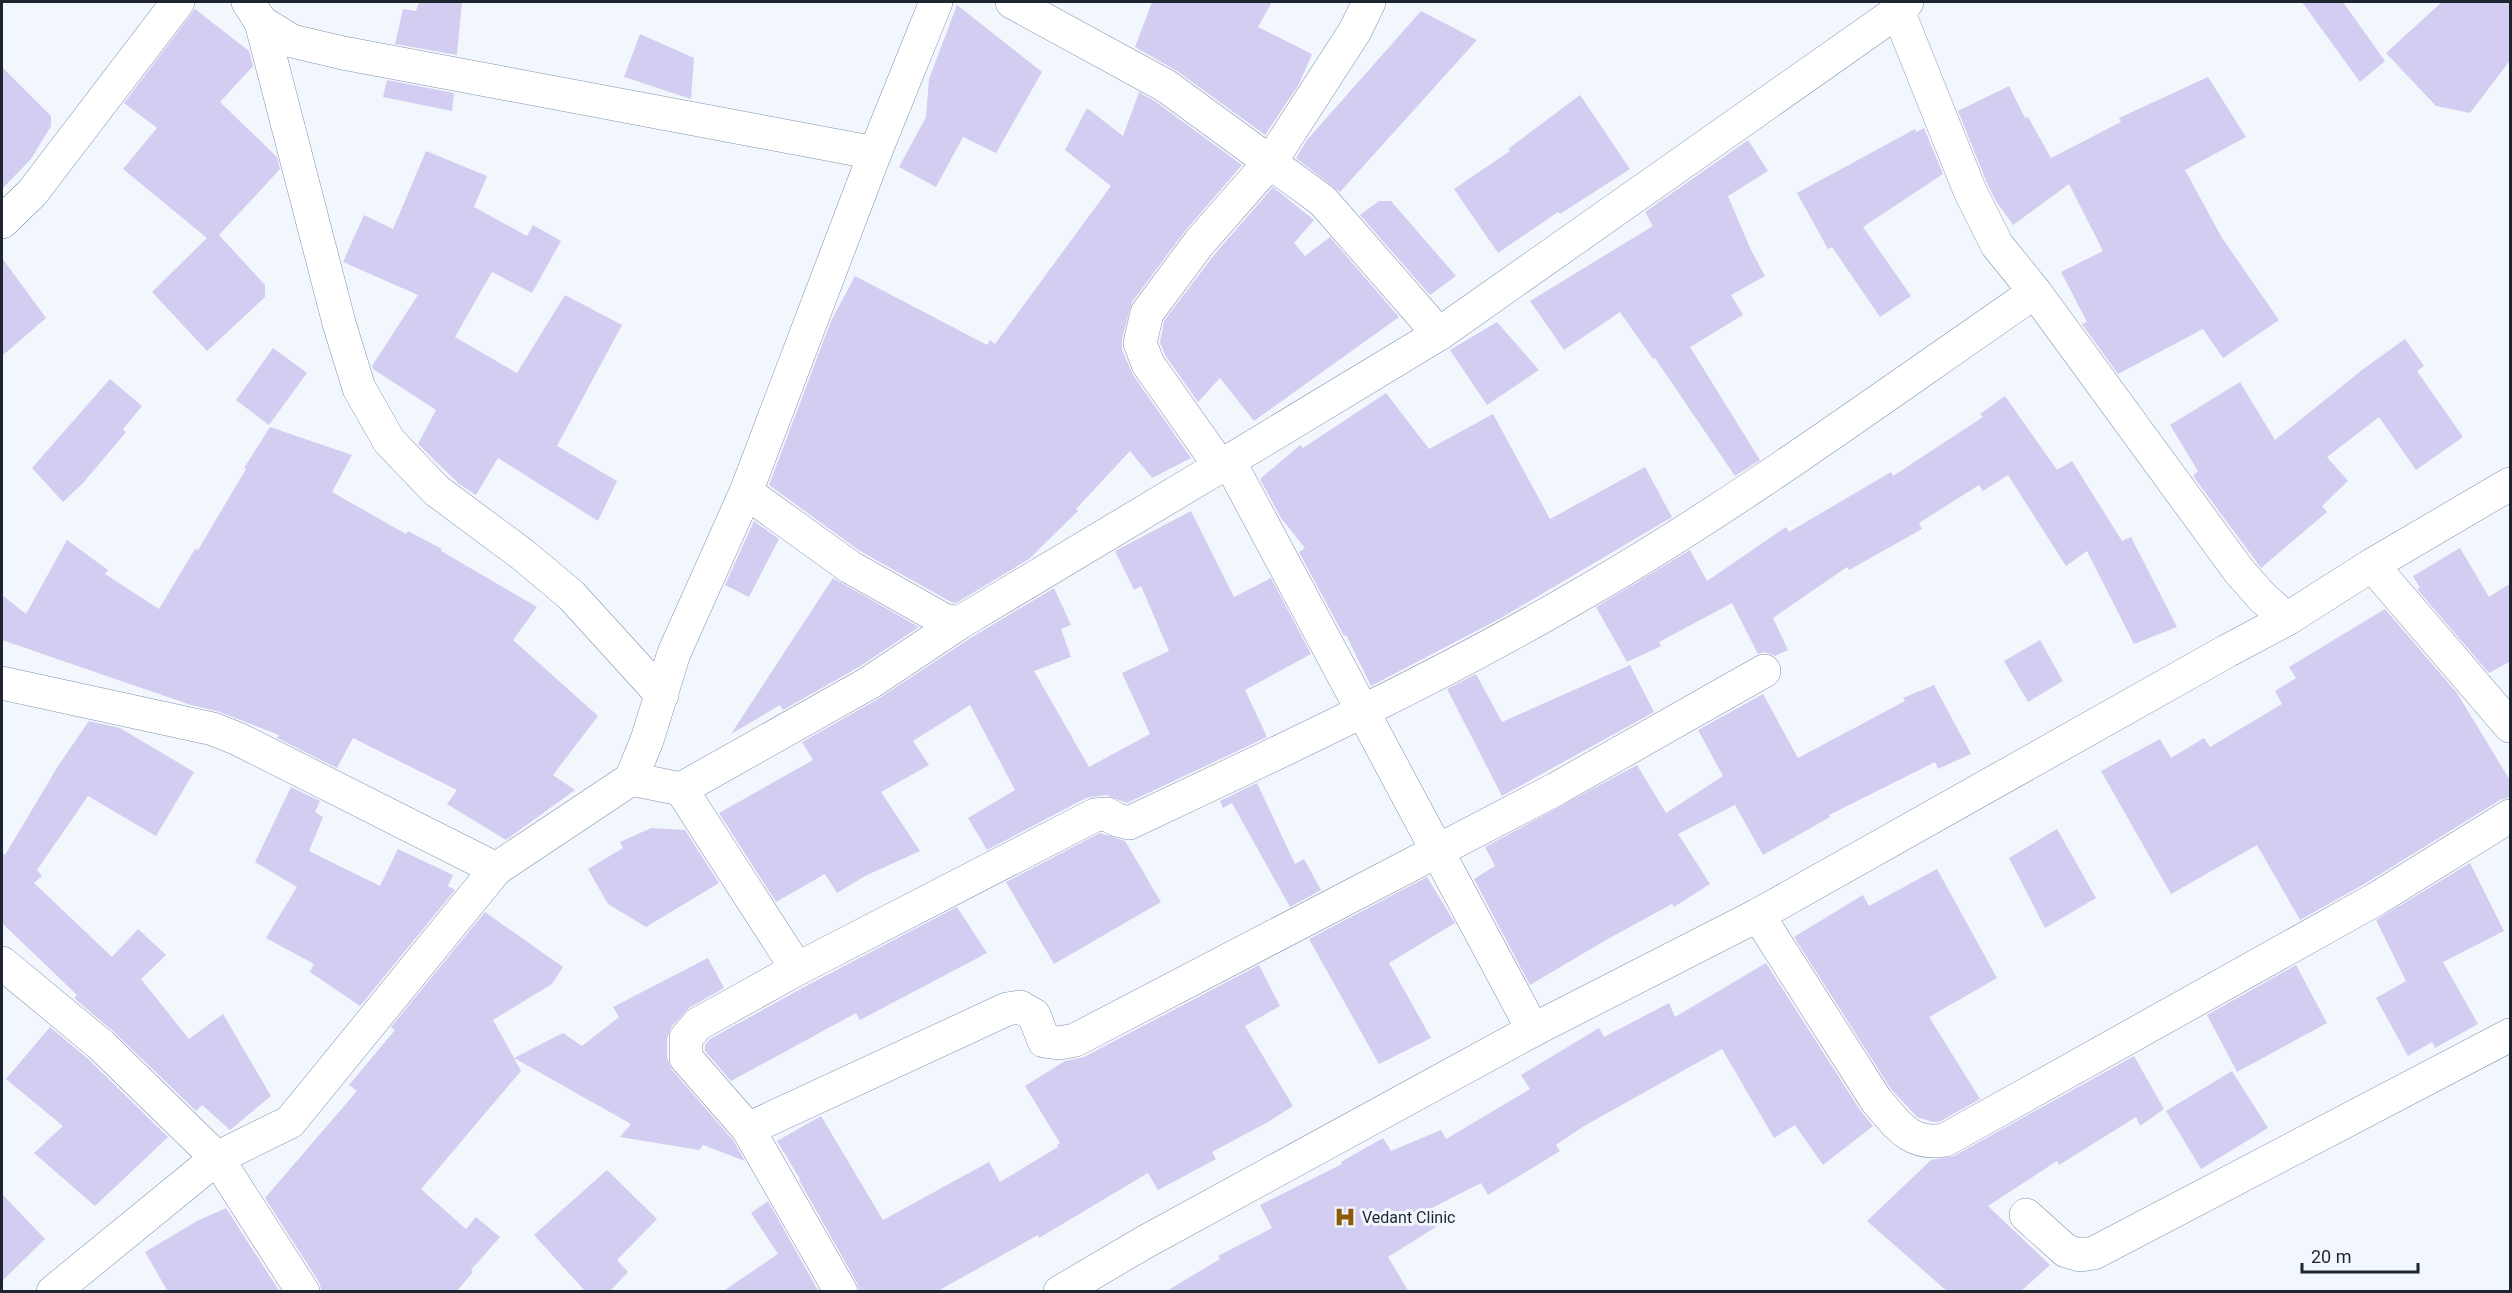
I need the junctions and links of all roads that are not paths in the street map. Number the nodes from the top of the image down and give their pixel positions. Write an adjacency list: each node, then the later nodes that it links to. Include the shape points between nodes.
1 (178, 2): 9 (street, via 32,193)
2 (936, 2): 7 (street)
3 (1012, 2): 8 (street, via 1166,86)
4 (1369, 2): 8 (street, via 1355,31)
5 (1902, 6): 10 (street, via 1970,191 1997,245); 11 (street)
6 (255, 12): 7 (street, via 292,41 343,53); 20 (street, via 359,388 389,441 437,491 571,595)
7 (875, 153): 14 (street)
8 (1271, 160): 11 (street, via 1323,201); 12 (street, via 1199,243 1147,313 1140,344 1148,364)
9 (2, 222)
10 (2036, 292): 16 (street, via 2239,571); 21 (street, via 1727,504 1597,585)
11 (1439, 334): 12 (street)
12 (1224, 464): 17 (street); 21 (street)
13 (2511, 484): 15 (street)
14 (746, 492): 17 (street, via 850,567 944,620); 20 (street, via 675,653)
15 (2372, 565): 16 (street); 22 (street)
16 (2287, 619): 28 (street)
17 (959, 622): 24 (street, via 870,683)
18 (1764, 671): 26 (street, via 1556,789)
19 (2, 683): 27 (street, via 213,729)
20 (662, 695): 23 (street)
21 (1362, 713): 26 (street); 30 (street, via 1129,823 1107,814 1095,815)
22 (2511, 726)
23 (631, 779): 24 (street); 27 (street)
24 (681, 789): 30 (street)
25 (2511, 816): 28 (street, via 2366,905 1945,1140 1931,1143 1913,1138 1876,1100)
26 (1436, 850): 31 (street); 33 (street, via 1075,1040 1044,1041 1034,1015 1020,1007 1006,1009)
27 (496, 869): 34 (street, via 290,1122)
28 (1758, 915): 31 (street)
29 (2, 963): 34 (street, via 100,1045)
30 (797, 969): 33 (street, via 698,1024 686,1038 686,1058)
31 (1533, 1030): 39 (street)
32 (2511, 1035): 35 (street, via 2094,1253 2080,1256 2066,1251)
33 (748, 1129): 38 (street)
34 (217, 1158): 36 (street); 37 (street)
35 (2026, 1215)
36 (53, 1292)
37 (303, 1292)
38 (841, 1292)
39 (1060, 1292)

